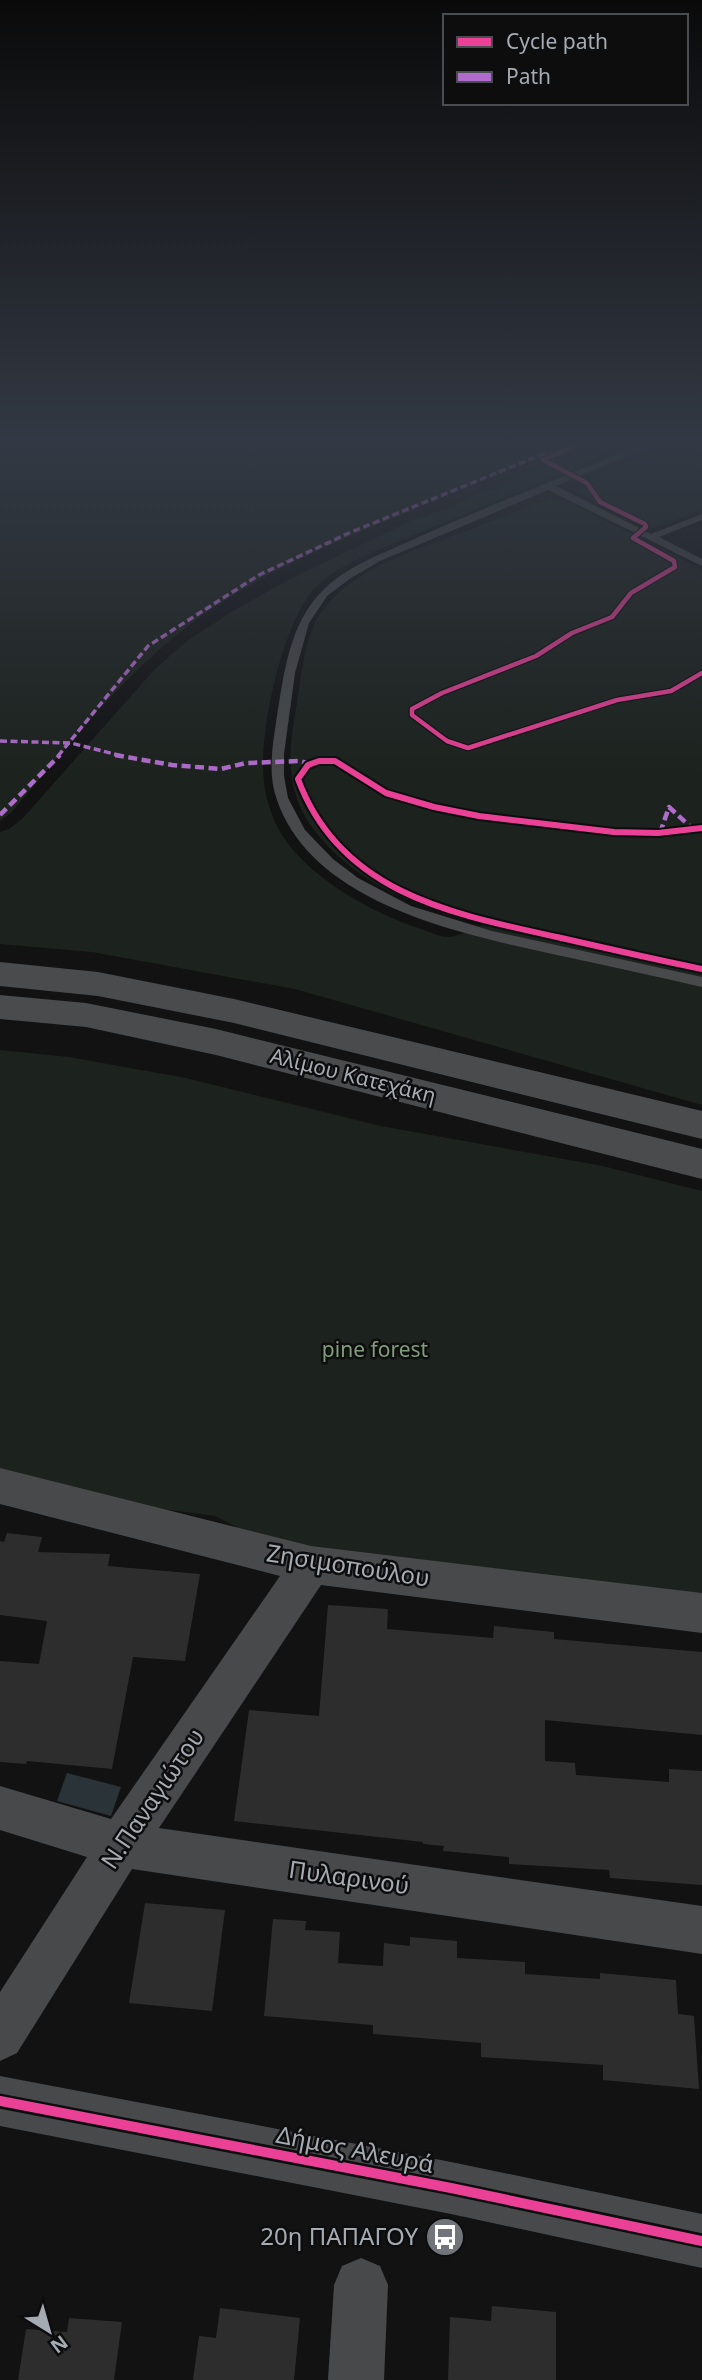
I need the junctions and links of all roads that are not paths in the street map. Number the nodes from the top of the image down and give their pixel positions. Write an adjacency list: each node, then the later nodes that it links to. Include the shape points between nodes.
1 (382, 556): 3 (lane, via 339,581 317,600 301,625 279,762 281,796 292,820 320,855 351,880 411,914 454,928)
2 (0, 974): 5 (main road, Αλίμου Κατεχάκη, via 98,984 234,1011)
3 (702, 982)
4 (0, 1007): 6 (main road, Αλίμου Κατεχάκη, via 86,1015 216,1042)
5 (702, 1125)
6 (702, 1164)
7 (0, 1486): 8 (street, Ζησιμοπούλου)
8 (311, 1565): 9 (street, Ζησιμοπούλου); 11 (street, Ν.Παναγιώτου)
9 (702, 1613)
10 (0, 1808): 11 (street, Πυλαρινού)
11 (121, 1845): 12 (street, Πυλαρινού); 13 (street, Ν.Παναγιώτου)
12 (702, 1930)
13 (0, 2036)
14 (0, 2101): 15 (street, Δήμος Αλευρά)
15 (702, 2241)
16 (361, 2285): 17 (street)
17 (356, 2380)

